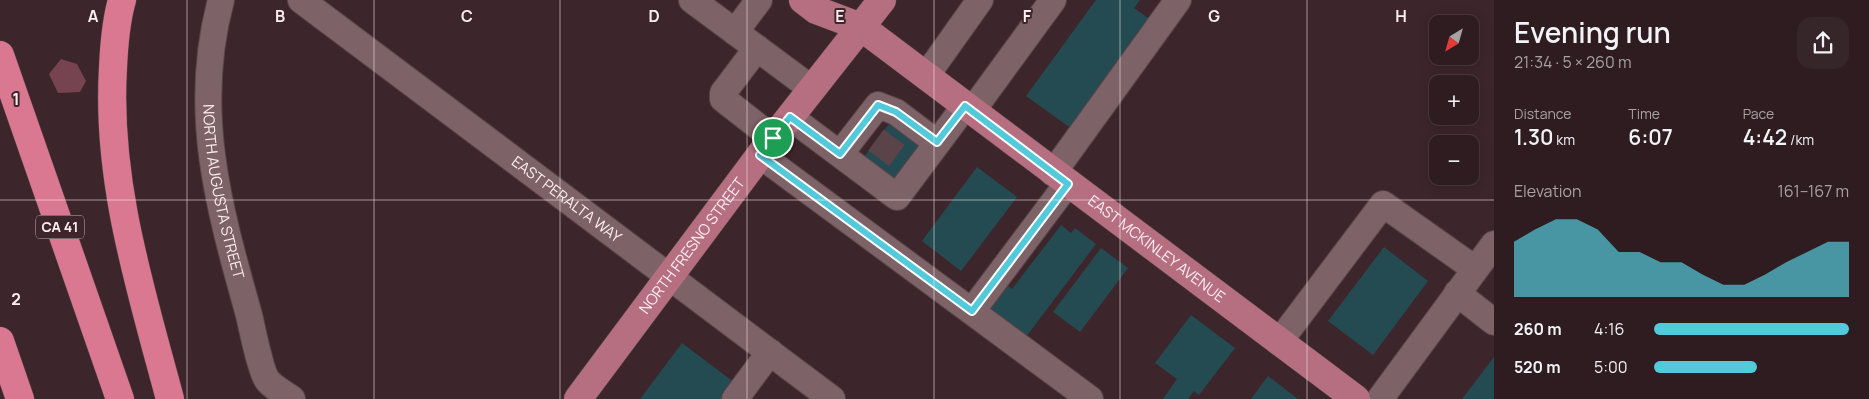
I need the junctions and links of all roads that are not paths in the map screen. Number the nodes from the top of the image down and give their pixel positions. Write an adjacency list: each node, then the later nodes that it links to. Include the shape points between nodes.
1 (122, 0): 37 (highway, via 111,92 116,172 132,254)
2 (221, 0): 38 (street, NORTH AUGUSTA STREET, via 212,33 208,67 209,147 225,232 267,380)
3 (301, 0): 26 (street, EAST PERALTA WAY)
4 (692, 0): 13 (street)
5 (759, 0): 13 (street)
6 (803, 0): 12 (main road, EAST MCKINLEY AVENUE, via 816,10)
7 (849, 0): 12 (main road, EAST MCKINLEY AVENUE)
8 (882, 0): 12 (main road, NORTH FRESNO STREET)
9 (980, 0): 16 (street)
10 (1053, 0): 18 (street)
11 (1178, 0): 23 (street)
12 (861, 27): 16 (main road, EAST MCKINLEY AVENUE); 17 (main road, NORTH FRESNO STREET)
13 (735, 32): 14 (street)
14 (757, 48): 17 (street); 21 (street, via 722,93 722,99)
15 (0, 55): 36 (highway, CA 41)
16 (926, 76): 18 (main road, EAST MCKINLEY AVENUE)
17 (812, 89): 19 (main road, NORTH FRESNO STREET)
18 (968, 109): 20 (street); 23 (main road, EAST MCKINLEY AVENUE)
19 (790, 117): 21 (main road, NORTH FRESNO STREET); 22 (street)
20 (937, 142): 22 (street, via 896,112 878,105 868,134); 22 (street, via 912,167 897,197)
21 (767, 146): 26 (main road, NORTH FRESNO STREET); 28 (street)
22 (840, 154)
23 (1061, 178): 28 (street); 31 (main road, EAST MCKINLEY AVENUE)
24 (1494, 244): 25 (street)
25 (1475, 269): 27 (street); 31 (street, via 1383,204)
26 (669, 276): 32 (street, EAST PERALTA WAY); 39 (main road, NORTH FRESNO STREET)
27 (1457, 293): 29 (street); 44 (street)
28 (972, 311): 42 (street)
29 (1494, 322)
30 (0, 341): 35 (highway)
31 (1279, 342): 43 (main road, EAST MCKINLEY AVENUE)
32 (770, 352): 40 (street); 41 (street, EAST PERALTA WAY)
33 (0, 394): 34 (highway)
34 (2, 399)
35 (20, 399)
36 (120, 399)
37 (170, 399)
38 (292, 399)
39 (578, 399)
40 (735, 399)
41 (832, 399)
42 (1090, 399)
43 (1356, 399)
44 (1380, 399)

